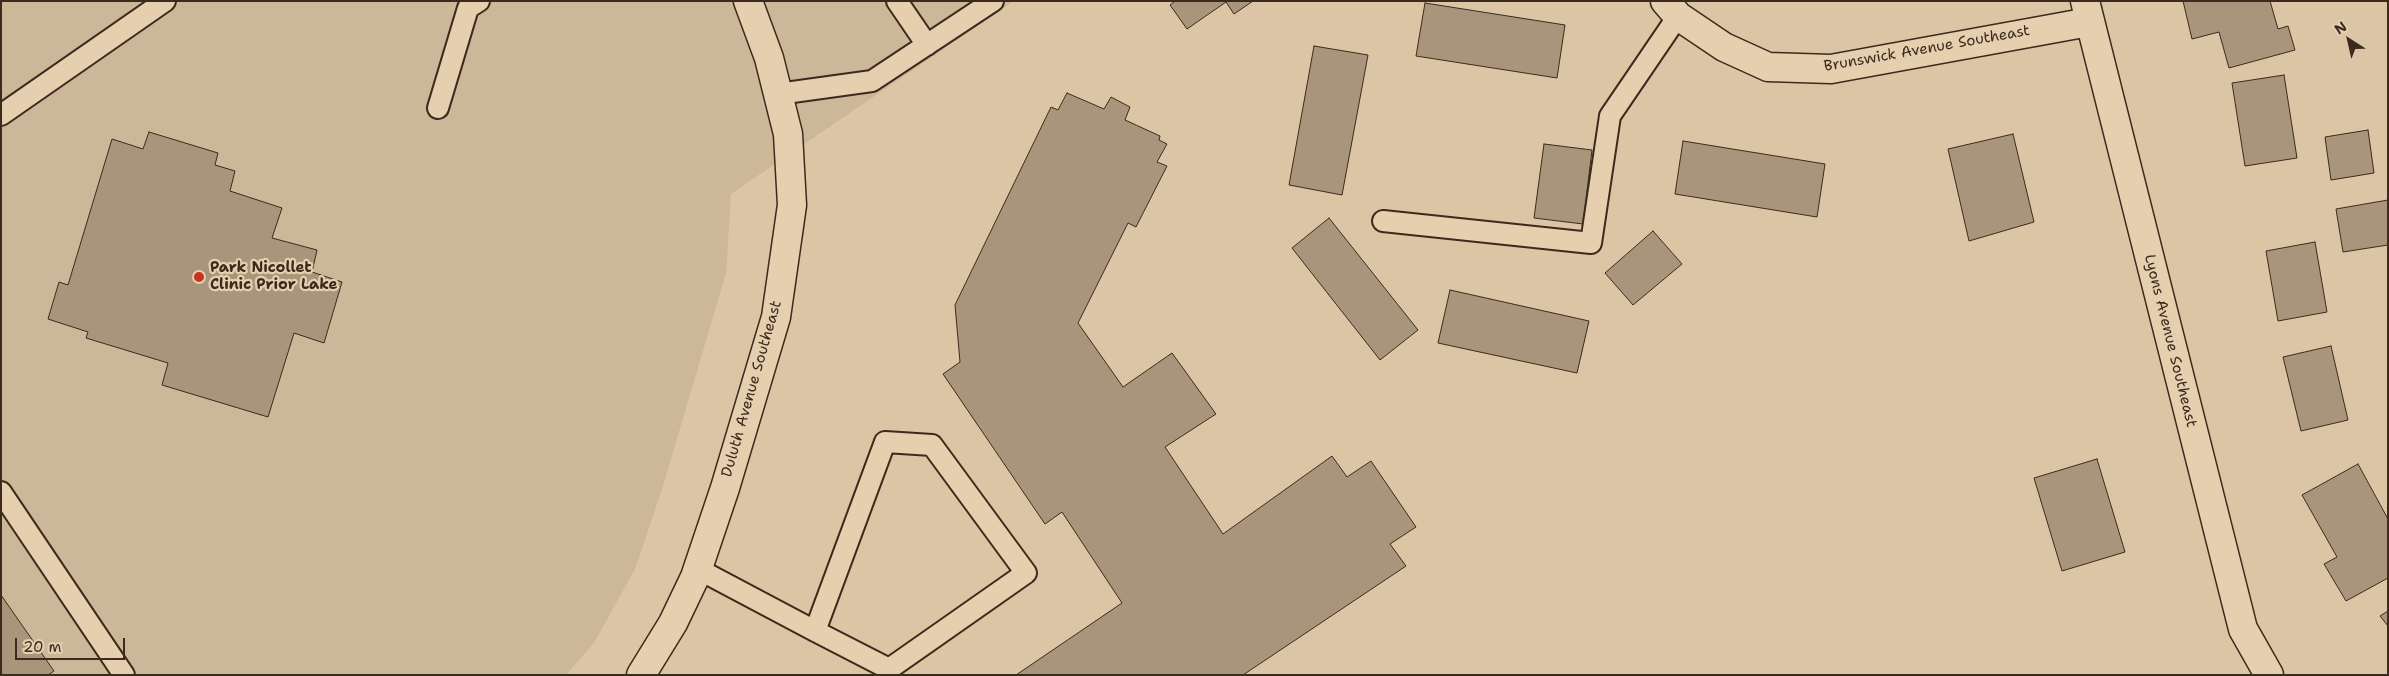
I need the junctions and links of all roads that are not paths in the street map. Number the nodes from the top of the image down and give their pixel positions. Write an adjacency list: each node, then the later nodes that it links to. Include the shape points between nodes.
1 (165, 1): 11 (lane)
2 (479, 1): 10 (lane, via 468,8)
3 (748, 1): 9 (street, Duluth Avenue Southeast)
4 (897, 1): 8 (lane)
5 (993, 1): 8 (lane)
6 (1672, 9): 7 (street, Brunswick Avenue Southeast, via 1724,47 1768,68 1831,68); 12 (lane, via 1610,116 1591,243)
7 (2087, 12): 18 (street, Lyons Avenue Southeast, via 2242,629)
8 (926, 45): 9 (lane, via 872,81)
9 (778, 94): 14 (street, Duluth Avenue Southeast, via 788,134 792,205 776,317)
10 (438, 108)
11 (1, 115)
12 (1383, 221)
13 (1, 492): 16 (lane)
14 (698, 569): 15 (lane); 17 (street, Duluth Avenue Southeast, via 673,623)
15 (815, 630): 15 (lane, via 889,669 1026,573 932,445 885,442)
16 (124, 675)
17 (641, 675)
18 (2269, 675)

